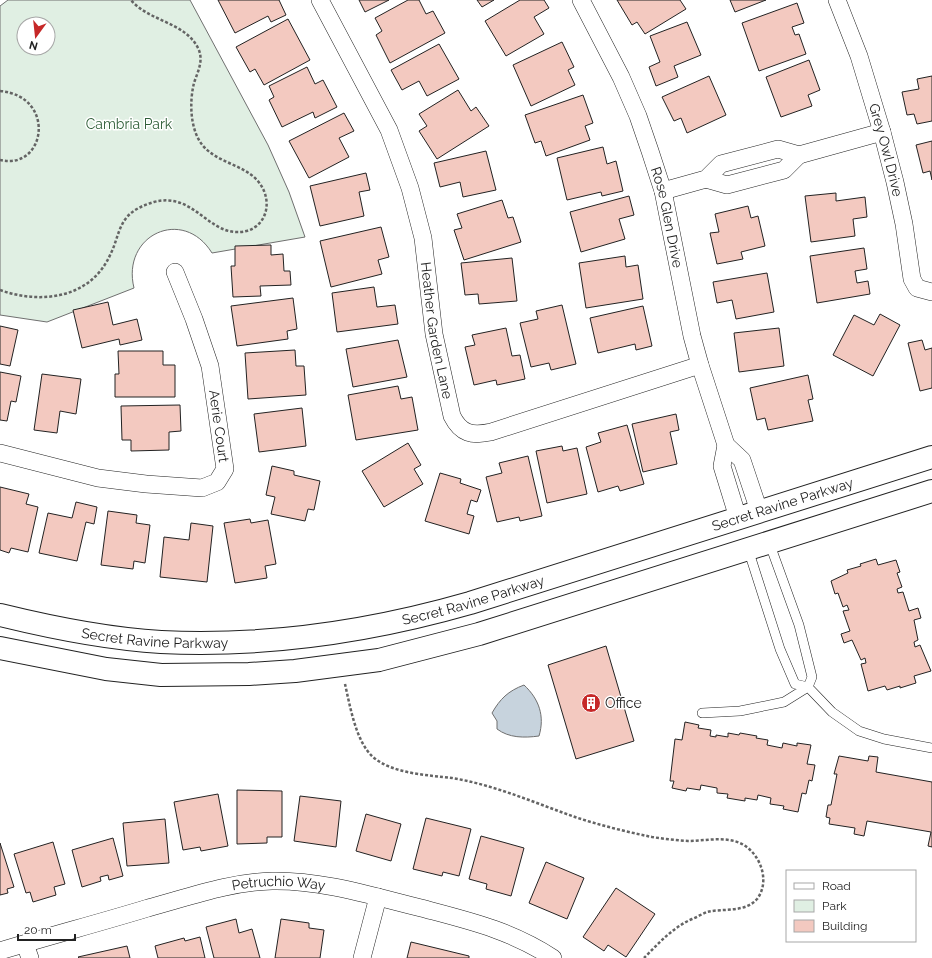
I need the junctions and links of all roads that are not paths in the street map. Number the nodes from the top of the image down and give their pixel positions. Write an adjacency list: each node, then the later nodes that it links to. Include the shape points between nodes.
1 (320, 0): 12 (street, Heather Garden Lane, via 374,101 404,168 423,238 436,348 452,416 457,426 467,432 491,432)
2 (581, 0): 9 (street, Rose Glen Drive, via 621,77)
3 (837, 0): 4 (street, Grey Owl Drive, via 859,56)
4 (882, 132): 5 (street); 11 (street, Grey Owl Drive, via 896,182 912,279 917,288)
5 (799, 155): 6 (street, via 778,149); 8 (street, via 784,170)
6 (745, 158): 7 (street, via 721,164); 8 (street)
7 (706, 179): 8 (street, via 727,185); 9 (street)
8 (751, 179)
9 (663, 191): 12 (street, Rose Glen Drive)
10 (174, 272): 14 (street, Aerie Court, via 210,366 225,468 217,482 202,488 122,481 76,473)
11 (932, 292)
12 (700, 365): 13 (street, Rose Glen Drive)
13 (726, 445): 17 (street, Rose Glen Drive, via 742,460); 18 (street, Rose Glen Drive, via 722,466)
14 (0, 453)
15 (932, 457): 17 (main road, Secret Ravine Parkway)
16 (932, 491): 19 (main road)
17 (759, 511): 18 (main road, Secret Ravine Parkway); 19 (main road)
18 (738, 518): 20 (main road); 21 (main road, Secret Ravine Parkway, via 434,613 330,634 246,642 161,642 53,628)
19 (769, 542): 20 (main road); 23 (lane, via 799,625 812,677)
20 (748, 549): 22 (main road, via 479,634 379,660 249,674 161,675 106,669); 23 (lane, via 780,649 795,684)
21 (0, 615)
22 (0, 648)
23 (808, 687): 24 (lane, via 784,702 740,711); 25 (lane, via 832,712 859,731 884,739)
24 (702, 713)
25 (932, 748)
26 (378, 897): 28 (street, Petruchio Way, via 297,882 246,883 195,895); 29 (street); 30 (street, Petruchio Way, via 498,929)
27 (0, 951): 28 (street, Petruchio Way)
28 (27, 951)
29 (362, 958)
30 (553, 958)

